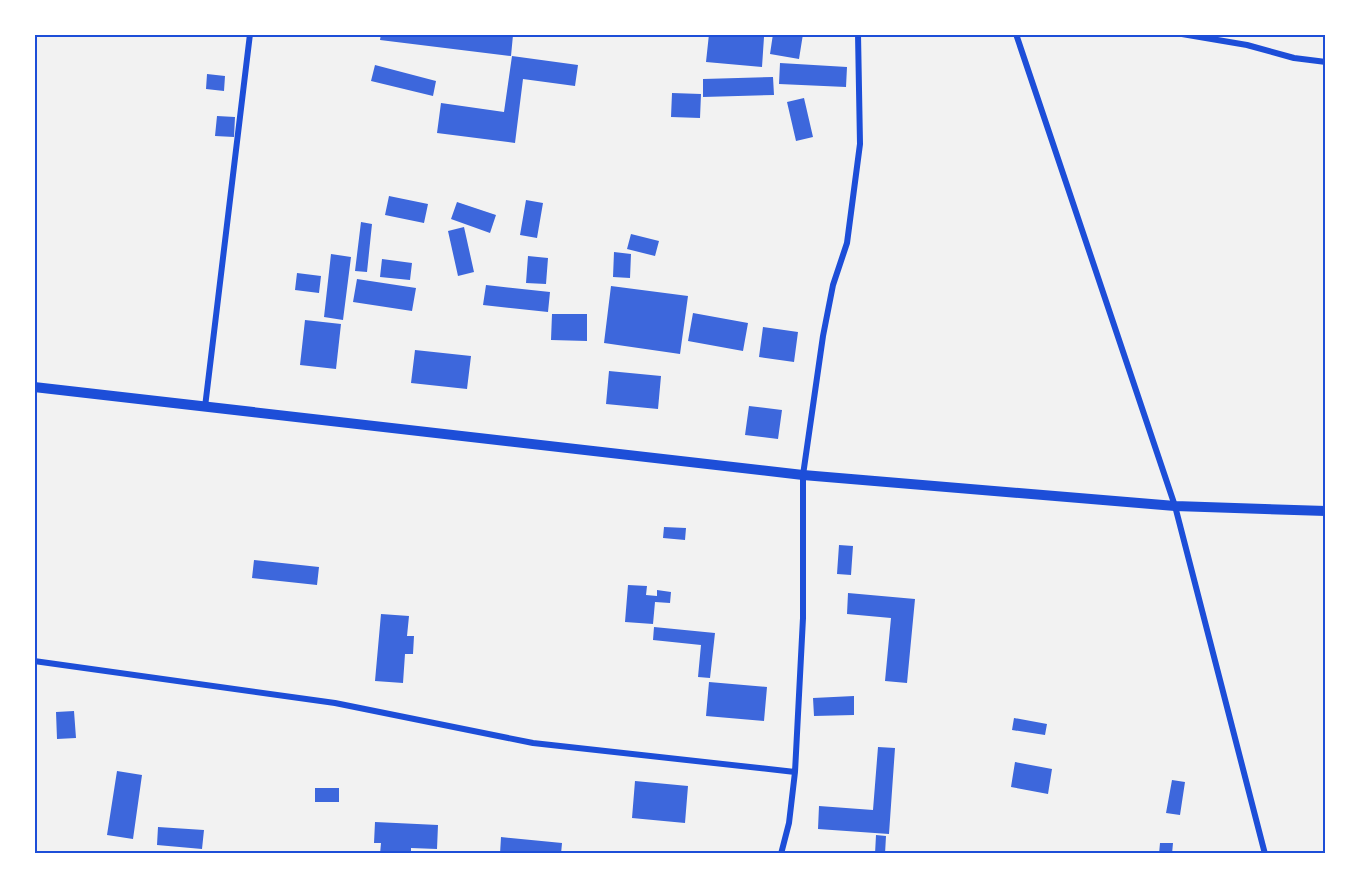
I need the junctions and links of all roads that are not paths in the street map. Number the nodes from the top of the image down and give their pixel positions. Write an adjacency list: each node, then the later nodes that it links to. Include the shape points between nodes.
1 (250, 34): 7 (street)
2 (858, 34): 8 (street, via 860,144 847,243 825,326)
3 (1016, 34): 9 (street)
4 (1182, 34): 5 (street)
5 (1326, 62)
6 (34, 387): 7 (street)
7 (205, 407): 8 (street)
8 (802, 475): 9 (street); 12 (street, via 803,618)
9 (1175, 506): 10 (street); 14 (street)
10 (1326, 511)
11 (34, 661): 12 (street, via 335,703 533,743)
12 (795, 772): 13 (street)
13 (781, 854)
14 (1265, 854)

